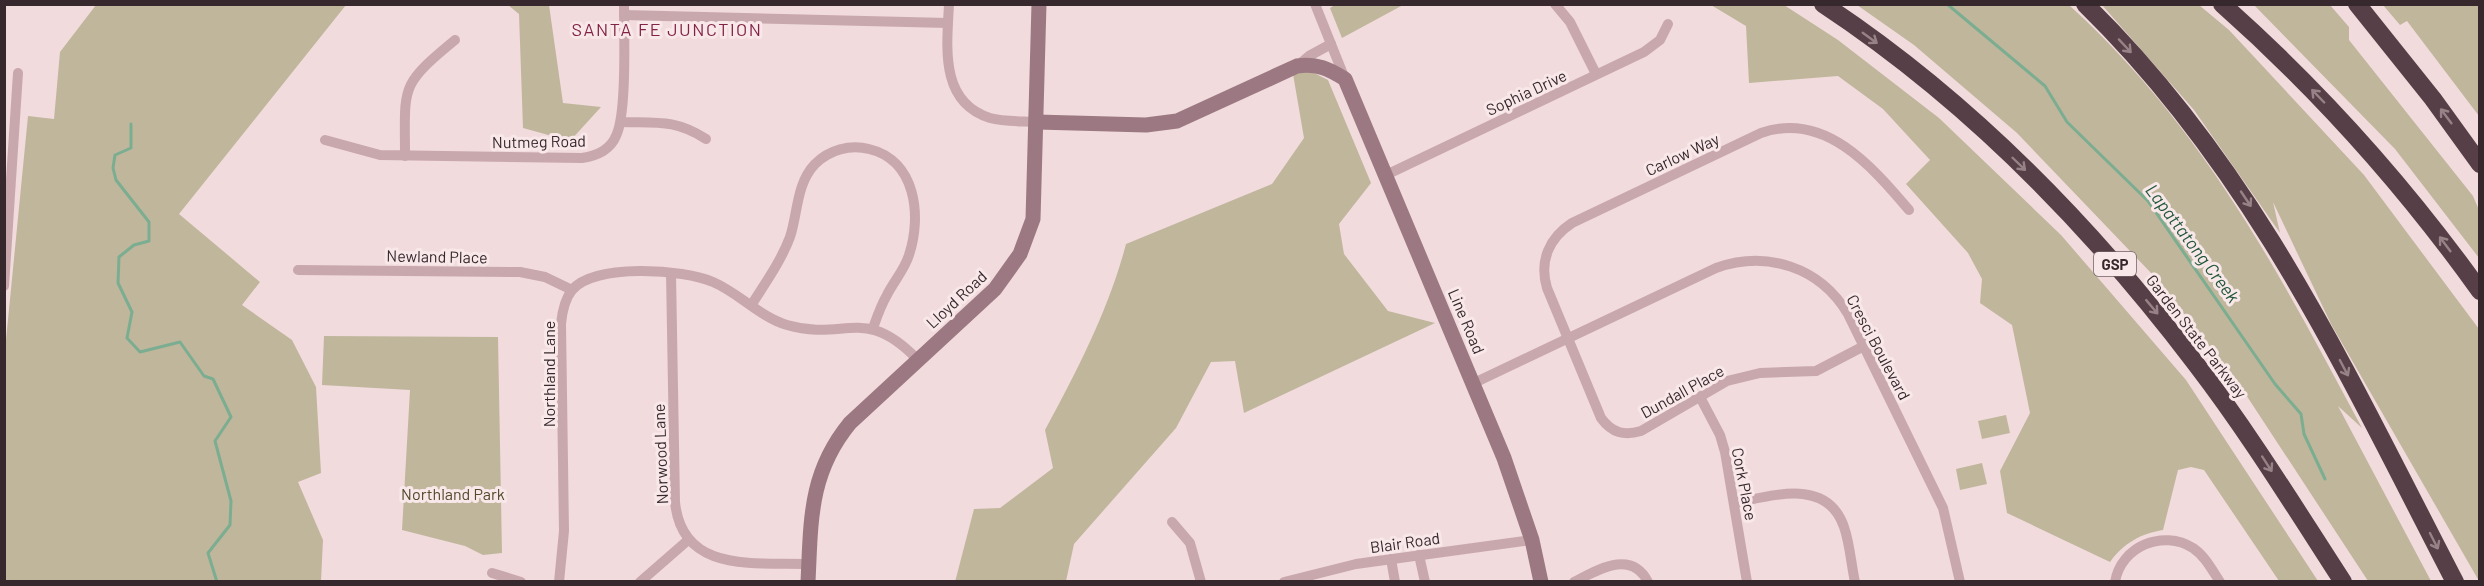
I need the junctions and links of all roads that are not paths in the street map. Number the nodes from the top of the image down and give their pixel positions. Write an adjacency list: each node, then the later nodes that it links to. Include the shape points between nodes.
1 (949, 4): 10 (street)
2 (1039, 4): 19 (street, Lloyd Road)
3 (1315, 4): 13 (street, Line Road)
4 (1555, 4): 16 (street, via 1570,22)
5 (1823, 4): 63 (highway, Garden State Parkway / GSP, one-way to 63, via 1964,114 2102,249 2210,382)
6 (2085, 4): 64 (highway, one-way to 64, via 2190,121 2266,228 2315,313)
7 (2222, 4): 31 (highway, one-way to 7, via 2357,137)
8 (2357, 4): 23 (highway, one-way to 8)
9 (624, 10): 10 (street); 18 (street, Nutmeg Road)
10 (948, 23): 19 (street, via 949,74 963,99 990,118)
11 (1668, 24): 16 (street, Sophia Drive, via 1652,47)
12 (455, 40): 22 (street, via 418,71 410,83 405,103)
13 (1331, 45): 14 (street); 17 (street, Line Road)
14 (1297, 66): 17 (street, via 1328,68); 19 (street, via 1178,121 1146,125)
15 (18, 74): 25 (street)
16 (1596, 74): 24 (street, Sophia Drive)
17 (1345, 79): 24 (street, Line Road)
18 (621, 122): 20 (street, via 684,125); 22 (street, Nutmeg Road, via 612,143 590,157)
19 (1037, 122): 36 (street, Lloyd Road, via 1035,206 1020,254 995,289)
20 (706, 139)
21 (325, 140): 22 (street, Nutmeg Road, via 380,155)
22 (405, 156)
23 (2480, 164)
24 (1386, 175): 37 (street, Line Road)
25 (8, 202): 29 (street)
26 (1909, 210): 34 (street, Carlow Way, via 1870,169 1823,132 1790,126 1761,133 1558,233 1547,250 1544,274)
27 (298, 270): 30 (street, Newland Place, via 520,272 545,277)
28 (671, 273): 30 (street, via 600,274); 32 (street, via 711,281); 42 (street, Norwood Lane, via 675,502)
29 (4, 286)
30 (572, 290): 49 (street, Northland Lane, via 561,324 564,531)
31 (2480, 291)
32 (752, 304): 33 (street, via 774,320 797,327); 33 (street, via 785,249 810,170 833,152 866,148 884,154 900,167 910,183 914,202 909,255)
33 (873, 328): 36 (street, via 897,340)
34 (1567, 339): 35 (street, Cresci Boulevard, via 1716,268 1759,260 1794,267 1825,286 1843,307); 37 (street, Cresci Boulevard); 38 (street, Dundall Place, via 1601,418 1618,432 1641,431)
35 (1864, 346): 38 (street, Dundall Place, via 1823,369 1747,375 1727,381); 60 (street, Cresci Boulevard, via 1943,508)
36 (918, 360): 45 (street, Lloyd Road, via 850,423 829,452 815,490)
37 (1474, 383): 41 (street, Line Road)
38 (1700, 397): 39 (street, Cork Place, via 1720,435)
39 (1734, 503): 58 (street, Cork Place); 59 (street, via 1794,492 1824,501 1844,528)
40 (1172, 522): 52 (street, via 1190,543)
41 (1532, 540): 43 (street, Blair Road); 55 (street, Line Road)
42 (687, 541): 45 (street, via 724,560); 50 (street)
43 (1419, 555): 44 (street, Blair Road); 54 (street)
44 (1391, 559): 47 (street, Blair Road); 53 (street)
45 (809, 564): 51 (street, Lloyd Road)
46 (492, 573): 48 (street)
47 (1286, 581)
48 (521, 582)
49 (558, 582)
50 (640, 582)
51 (808, 582)
52 (1201, 582)
53 (1395, 582)
54 (1425, 582)
55 (1541, 582)
56 (1574, 582): 57 (street, via 1616,563 1632,566)
57 (1648, 582)
58 (1747, 582)
59 (1855, 582)
60 (1960, 582)
61 (2115, 582): 62 (street, via 2120,565 2134,550 2165,540 2194,549)
62 (2220, 582)
63 (2343, 582)
64 (2455, 582)

